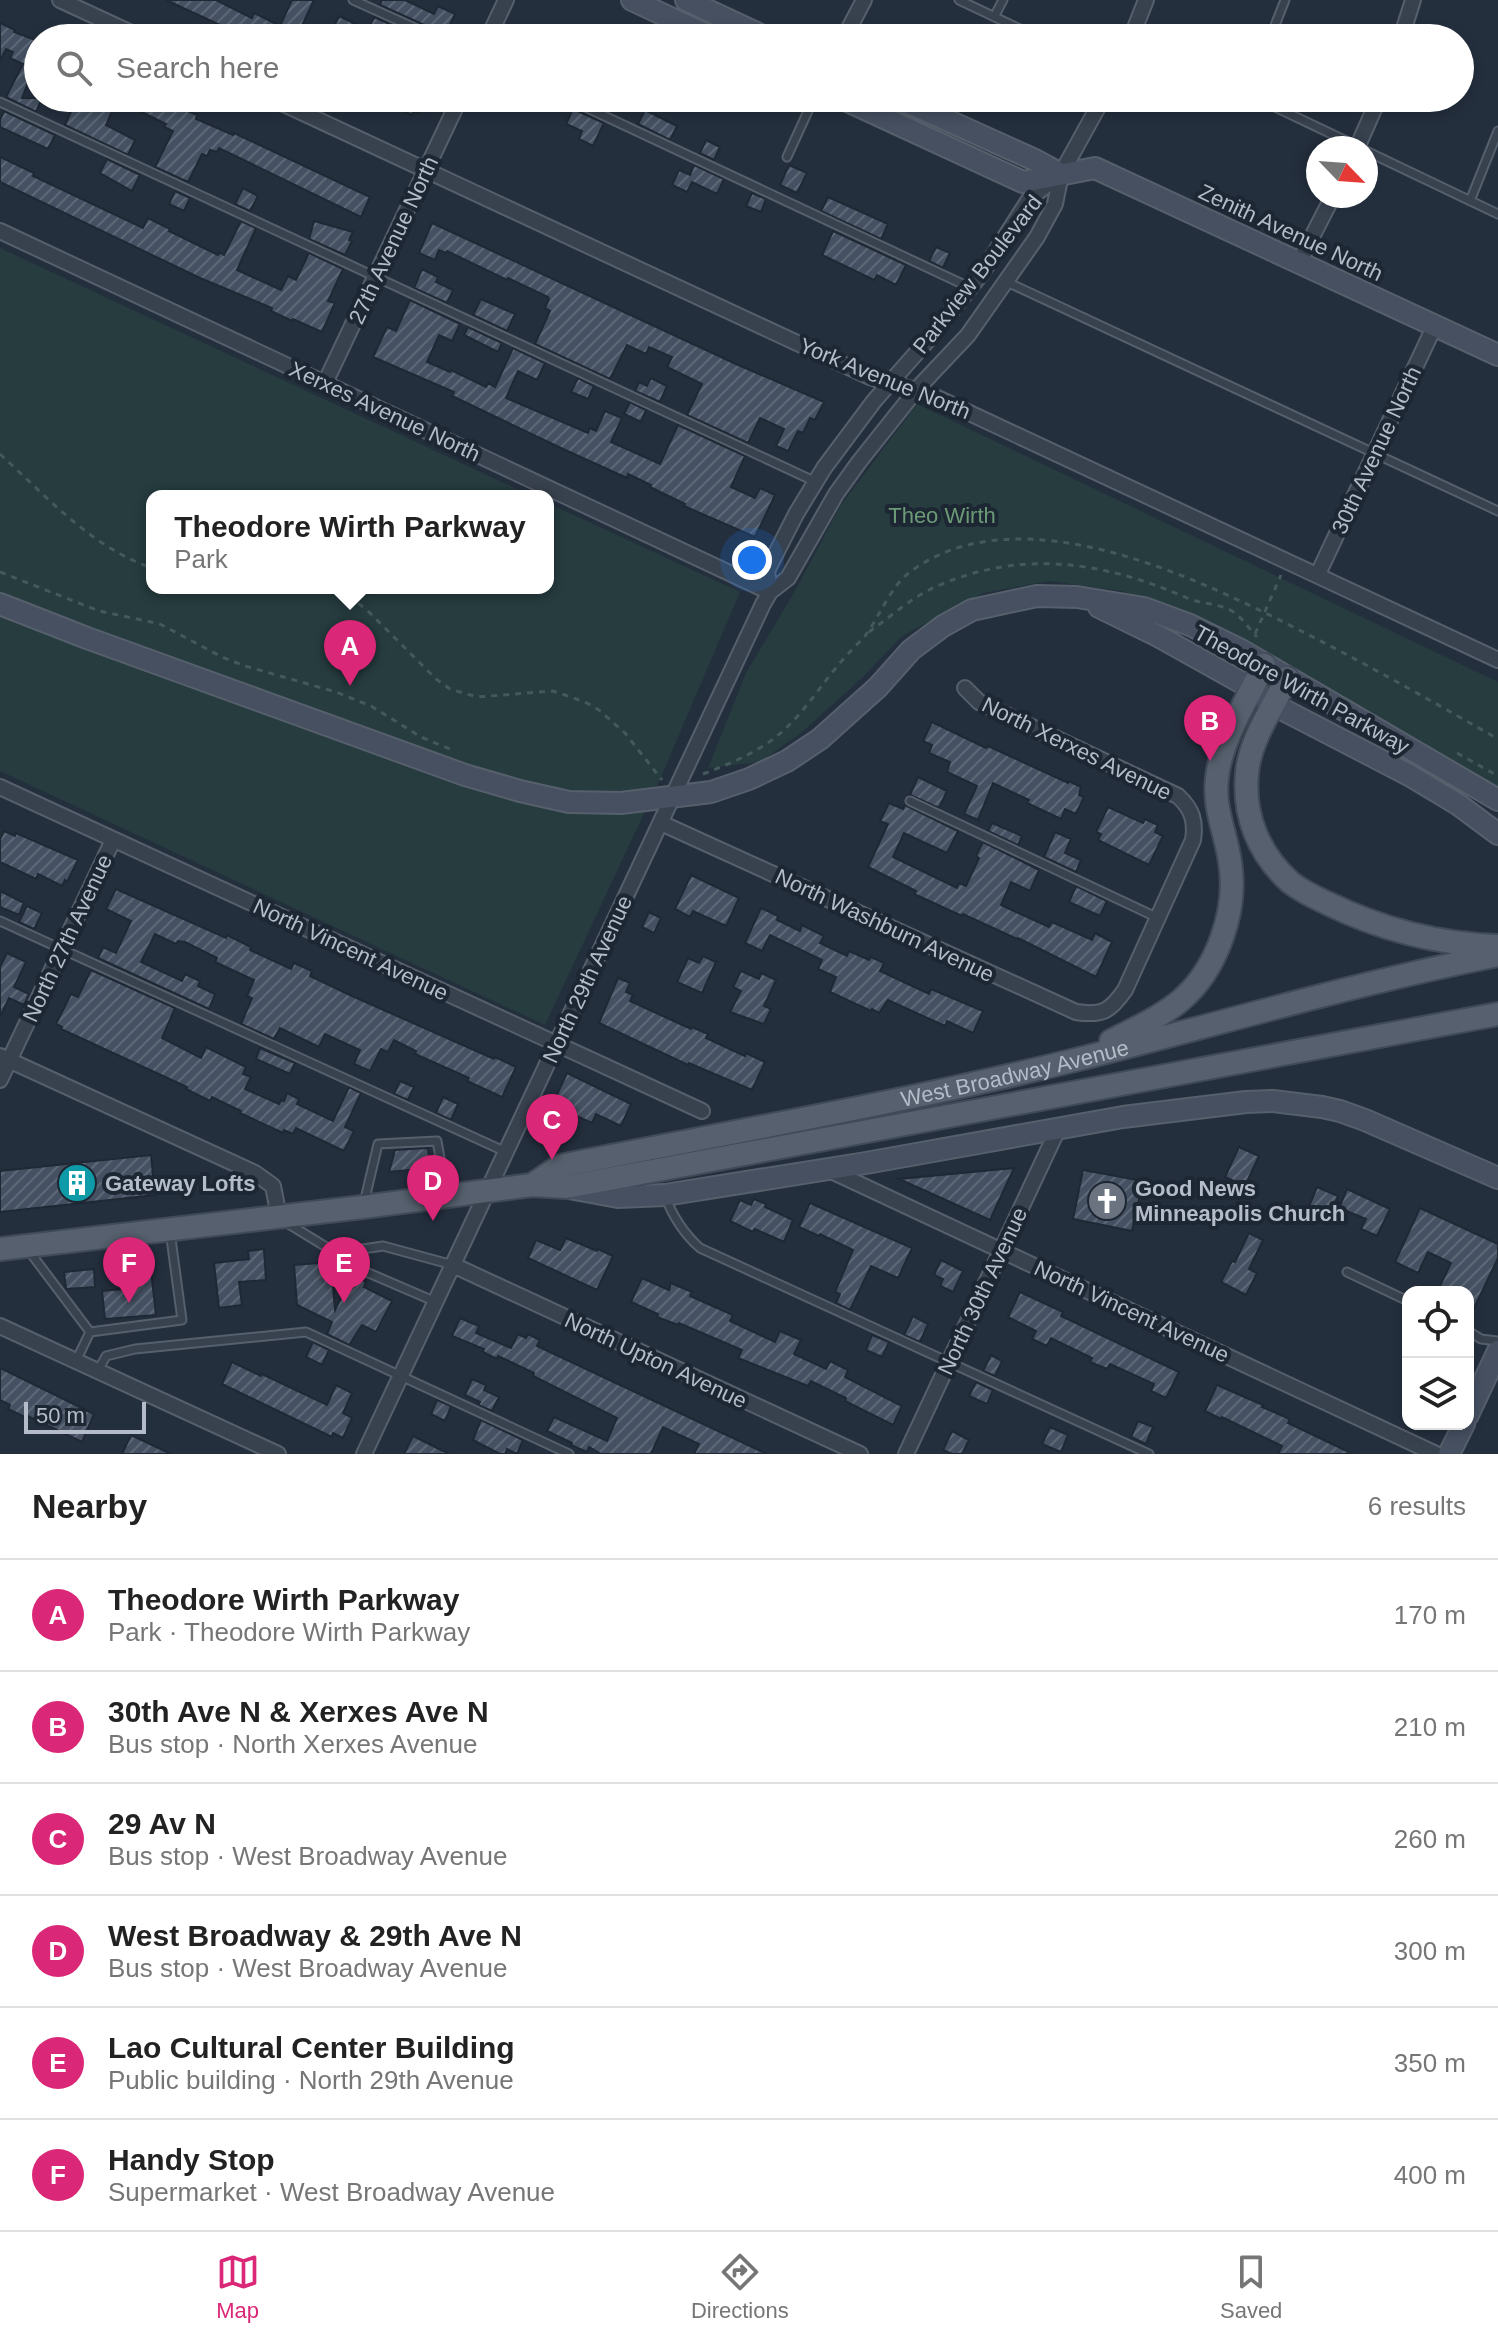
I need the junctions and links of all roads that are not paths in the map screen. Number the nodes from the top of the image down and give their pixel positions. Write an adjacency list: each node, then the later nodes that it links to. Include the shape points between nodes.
1 (60, 0): 13 (street)
2 (353, 0): 14 (lane)
3 (506, 0): 15 (street)
4 (632, 0): 16 (street)
5 (686, 0): 17 (street)
6 (864, 0): 18 (street)
7 (959, 0): 12 (lane)
8 (1003, 0): 12 (lane)
9 (1146, 0): 20 (street)
10 (1285, 0): 21 (lane)
11 (1413, 0): 22 (street)
12 (994, 17): 19 (lane)
13 (112, 24)
14 (406, 24)
15 (495, 24)
16 (683, 24)
17 (737, 24)
18 (851, 24)
19 (1009, 24)
20 (1137, 24)
21 (1276, 24)
22 (1405, 24)
23 (0, 102): 45 (lane)
24 (301, 112): 38 (street, York Avenue North)
25 (453, 112): 38 (street, 27th Avenue North)
26 (596, 112): 47 (lane)
27 (808, 112): 36 (lane)
28 (871, 112): 39 (street, Zenith Avenue North, via 1023,182)
29 (929, 112): 39 (street)
30 (1095, 112): 39 (street, Parkview Boulevard)
31 (1285, 112): 34 (lane)
32 (1374, 112): 35 (street)
33 (1498, 131): 40 (lane)
34 (1335, 136)
35 (1365, 136)
36 (787, 157)
37 (1378, 157): 40 (lane)
38 (426, 170): 45 (street, 27th Avenue North); 51 (street, York Avenue North)
39 (1061, 174): 44 (street, Zenith Avenue North, via 1095,168); 46 (street, Parkview Boulevard, via 1055,204); 47 (street, Parkview Boulevard, via 1030,198)
40 (1470, 201): 42 (lane)
41 (1327, 208): 44 (street)
42 (1498, 214)
43 (0, 231): 50 (street, Xerxes Avenue North)
44 (1299, 262): 48 (street, Zenith Avenue North)
45 (376, 275): 50 (street, 27th Avenue North); 54 (lane)
46 (1007, 282): 52 (street, Parkview Boulevard, via 968,335); 53 (lane)
47 (971, 288): 51 (street, Parkview Boulevard)
48 (1435, 325): 49 (street, Zenith Avenue North); 53 (street, 30th Avenue North)
49 (1498, 355)
50 (325, 383): 55 (street, Xerxes Avenue North)
51 (891, 384): 52 (street, York Avenue North); 54 (street, Parkview Boulevard)
52 (917, 389): 58 (street, York Avenue North); 59 (street, Parkview Boulevard, via 836,494 788,578)
53 (1375, 453): 57 (lane); 58 (street, 30th Avenue North)
54 (816, 482): 59 (street, Parkview Boulevard, via 767,571)
55 (553, 490)
56 (554, 491): 59 (street, Xerxes Avenue North)
57 (1498, 511)
58 (1318, 574): 62 (street, York Avenue North)
59 (770, 592): 69 (street, North 29th Avenue)
60 (1077, 597): 63 (street, Theodore Wirth Parkway, via 1169,616); 66 (street, Theodore Wirth Parkway); 69 (street, Theodore Wirth Parkway, via 1037,596 972,610 911,650 850,713 787,761 711,792)
61 (0, 604): 69 (street, Theodore Wirth Parkway, via 520,791 569,802 621,803)
62 (1498, 660)
63 (1264, 665): 64 (street, Theodore Wirth Parkway); 66 (main road)
64 (1287, 678): 67 (main road); 70 (street, Theodore Wirth Parkway)
65 (965, 688): 75 (street, North Xerxes Avenue, via 979,702 1178,796 1190,807 1193,840)
66 (1253, 689): 67 (street, Theodore Wirth Parkway); 83 (main road, via 1217,776 1232,891 1228,920 1207,968 1178,1002)
67 (1274, 705): 73 (street, Theodore Wirth Parkway, via 1409,775); 77 (main road, via 1254,744 1246,799 1257,838 1289,881 1374,923 1453,943)
68 (0, 787): 74 (street, North Vincent Avenue)
69 (668, 790): 72 (street, North 29th Avenue)
70 (1498, 800)
71 (910, 801): 75 (lane)
72 (661, 823): 75 (street, North Washburn Avenue, via 1076,1012 1112,1008); 81 (street, North 29th Avenue)
73 (1498, 834)
74 (113, 840): 78 (street, North 27th Avenue); 81 (street, North Vincent Avenue)
75 (1158, 918)
76 (0, 921): 78 (lane)
77 (1498, 946)
78 (62, 949): 82 (street, North 27th Avenue); 87 (lane)
79 (1498, 955): 83 (main road, West Broadway Avenue)
80 (1498, 1014): 91 (main road, West Broadway Avenue)
81 (557, 1043): 85 (street, North Vincent Avenue); 87 (street, North 29th Avenue)
82 (5, 1058): 84 (street, North 27th Avenue); 96 (street, via 255,1173 273,1186)
83 (1074, 1060): 90 (main road, West Broadway Avenue, via 560,1166)
84 (0, 1080)
85 (702, 1111)
86 (1058, 1129): 88 (street, West Broadway Avenue); 89 (street, West Broadway Avenue, via 1246,1102 1302,1104 1365,1120); 100 (street, North 30th Avenue)
87 (506, 1152): 92 (street, North 29th Avenue)
88 (827, 1169): 93 (street, West Broadway Avenue); 100 (street, North Vincent Avenue)
89 (1498, 1178)
90 (532, 1185): 91 (main road, West Broadway Avenue); 92 (main road, West Broadway Avenue)
91 (566, 1187): 93 (street, West Broadway Avenue, via 618,1197)
92 (488, 1192): 94 (main road, West Broadway Avenue); 102 (street, North 29th Avenue)
93 (665, 1195): 112 (lane, via 676,1221 700,1248)
94 (447, 1197): 95 (main road, West Broadway Avenue); 95 (lane, via 437,1141 378,1144)
95 (363, 1207): 96 (main road, West Broadway Avenue)
96 (279, 1217): 97 (main road, West Broadway Avenue); 101 (lane)
97 (170, 1230): 98 (main road, West Broadway Avenue); 107 (lane, via 182,1320)
98 (25, 1246): 99 (main road, West Broadway Avenue); 107 (lane)
99 (0, 1249)
100 (1001, 1250): 112 (street, North 30th Avenue); 123 (street, North Vincent Avenue)
101 (336, 1253): 102 (lane, via 383,1246); 105 (lane, via 343,1262)
102 (453, 1265): 105 (street, North 29th Avenue); 120 (street, North Upton Avenue)
103 (1347, 1272): 104 (lane)
104 (1402, 1298)
105 (436, 1302): 114 (street, North 29th Avenue)
106 (0, 1326): 111 (street)
107 (90, 1332): 111 (lane)
108 (1474, 1335): 109 (lane)
109 (1498, 1341)
110 (1498, 1351): 115 (street)
111 (76, 1361): 113 (street)
112 (949, 1361): 121 (street, North 30th Avenue); 122 (lane)
113 (98, 1371): 114 (lane, via 106,1356 135,1349 306,1332); 117 (street)
114 (401, 1376): 118 (street, North 29th Avenue); 119 (lane)
115 (1474, 1402)
116 (1461, 1430): 124 (street)
117 (278, 1454)
118 (364, 1454)
119 (569, 1454)
120 (860, 1454)
121 (906, 1454)
122 (1149, 1454)
123 (1436, 1454)
124 (1449, 1454)

